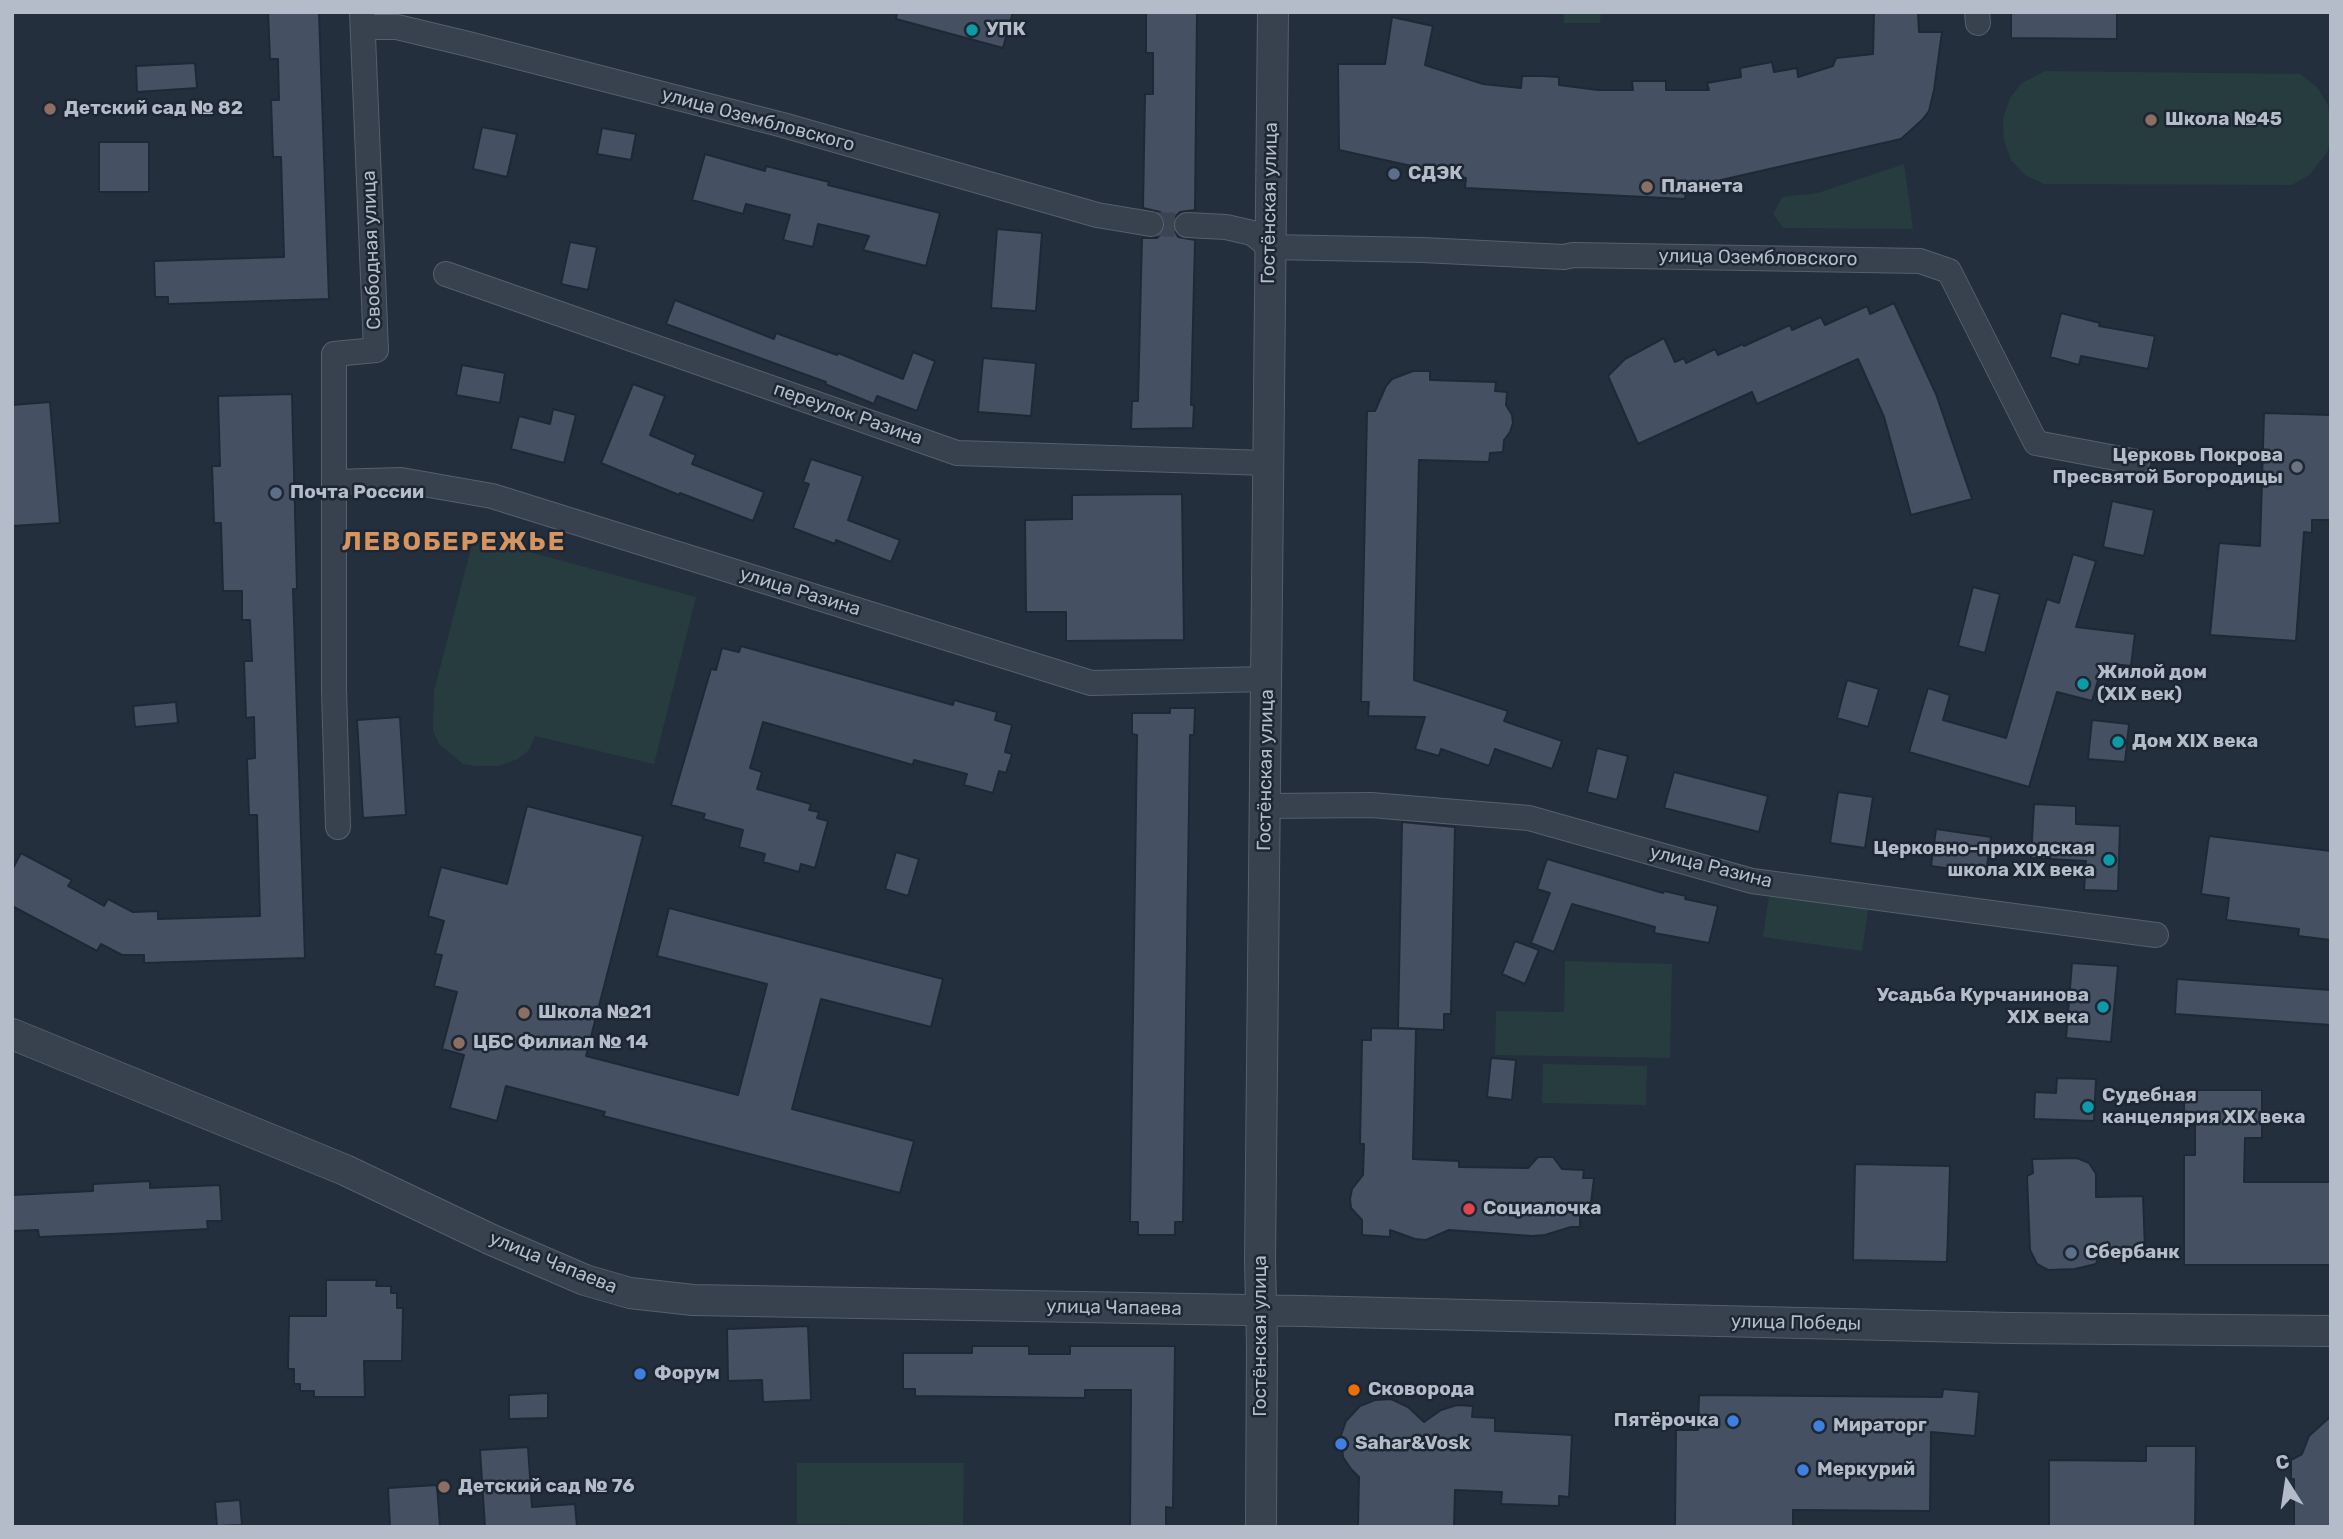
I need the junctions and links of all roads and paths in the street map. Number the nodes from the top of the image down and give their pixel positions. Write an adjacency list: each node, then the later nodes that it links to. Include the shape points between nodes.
1 (1273, 12): 5 (street, Гостёнская улица)
2 (363, 20): 3 (street, улица Озембловского, via 783,125 1097,215); 9 (street, Свободная улица, via 376,350 334,354)
3 (1151, 224)
4 (1188, 225): 5 (street, via 1252,233)
5 (1270, 247): 7 (street, улица Озембловского, via 1564,257 1920,261 1949,271 2036,443); 8 (street, Гостёнская улица)
6 (446, 274): 8 (street, переулок Разина, via 957,453)
7 (2137, 462)
8 (1266, 463): 10 (street, Гостёнская улица)
9 (334, 482): 10 (street, улица Разина, via 401,480 492,496 1091,683); 12 (street, Свободная улица)
10 (1267, 680): 11 (street, Гостёнская улица)
11 (1266, 806): 13 (street, улица Разина, via 1371,805 1529,818 1752,881); 15 (street, Гостёнская улица)
12 (338, 827)
13 (2157, 935)
14 (12, 1034): 15 (street, улица Чапаева, via 345,1170 585,1280 630,1293 693,1300)
15 (1261, 1311): 16 (street, улица Победы); 17 (street, Гостёнская улица)
16 (2331, 1331)
17 (1261, 1527)

